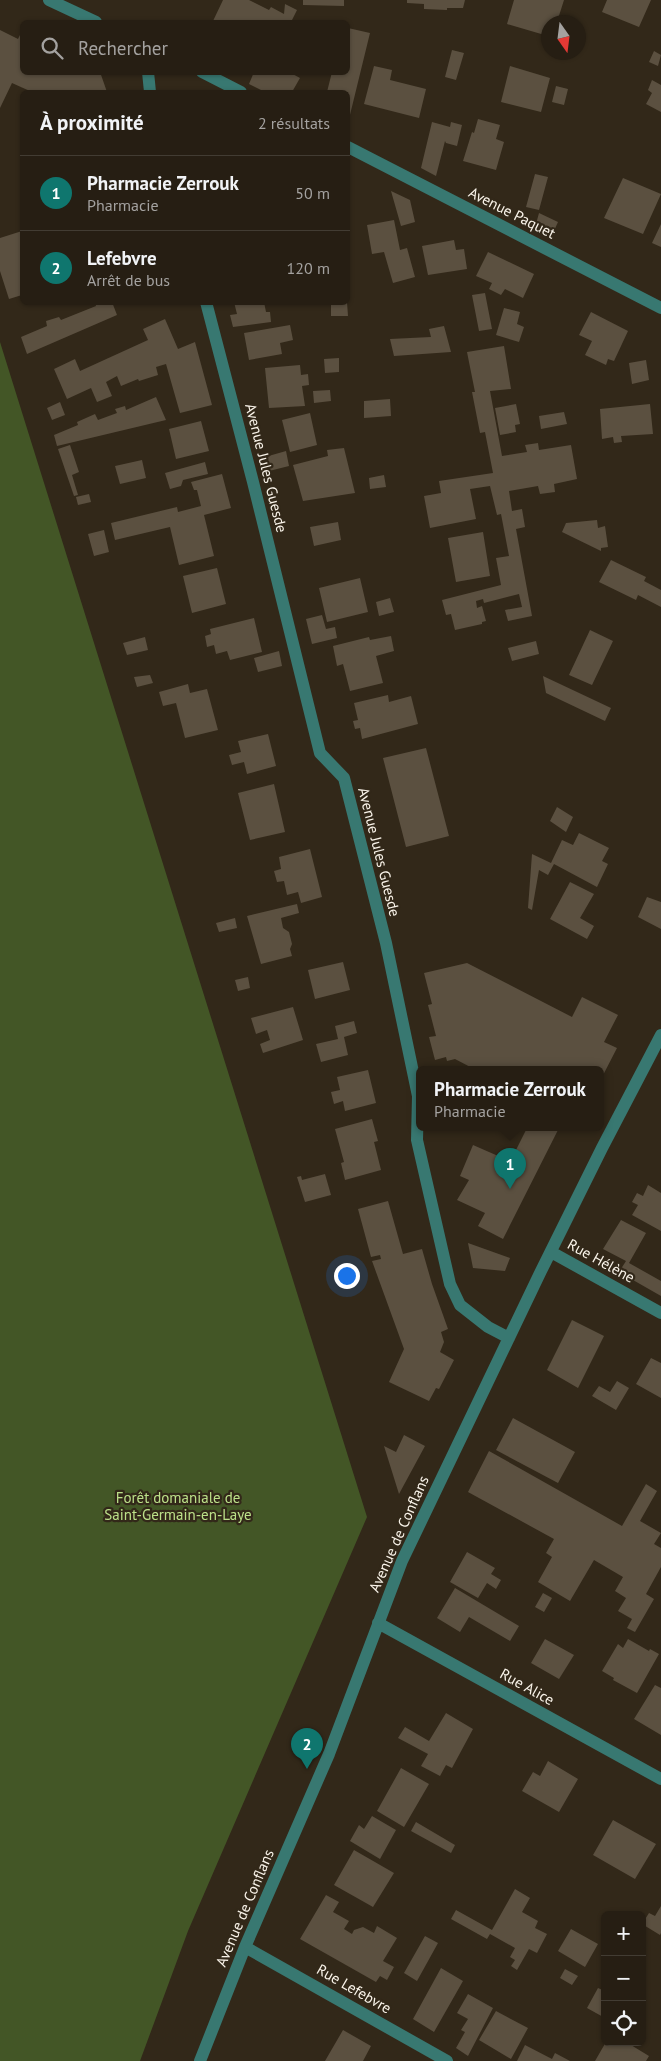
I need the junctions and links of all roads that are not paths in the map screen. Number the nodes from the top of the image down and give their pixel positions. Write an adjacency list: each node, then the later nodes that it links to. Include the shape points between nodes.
1 (49, 0): 2 (street)
2 (92, 20)
3 (148, 75): 5 (street)
4 (208, 75): 6 (street)
5 (150, 90)
6 (237, 90)
7 (350, 148): 9 (street, Avenue Paquet)
8 (207, 305): 11 (street, Avenue Jules Guesde, via 320,753 344,778 386,943)
9 (661, 308)
10 (661, 1035): 13 (street, Avenue de Conflans)
11 (416, 1086)
12 (417, 1131): 15 (street, Avenue Jules Guesde, via 450,1284 460,1305)
13 (551, 1252): 14 (street, Rue Hélène); 15 (street, Avenue de Conflans)
14 (661, 1313)
15 (508, 1338): 16 (street, Avenue de Conflans, via 402,1561)
16 (378, 1623): 17 (street, Rue Alice); 18 (street, Avenue de Conflans, via 329,1754)
17 (661, 1779)
18 (245, 1947): 19 (street, Avenue de Conflans); 20 (street, Rue Lefebvre)
19 (200, 2061)
20 (447, 2061)

